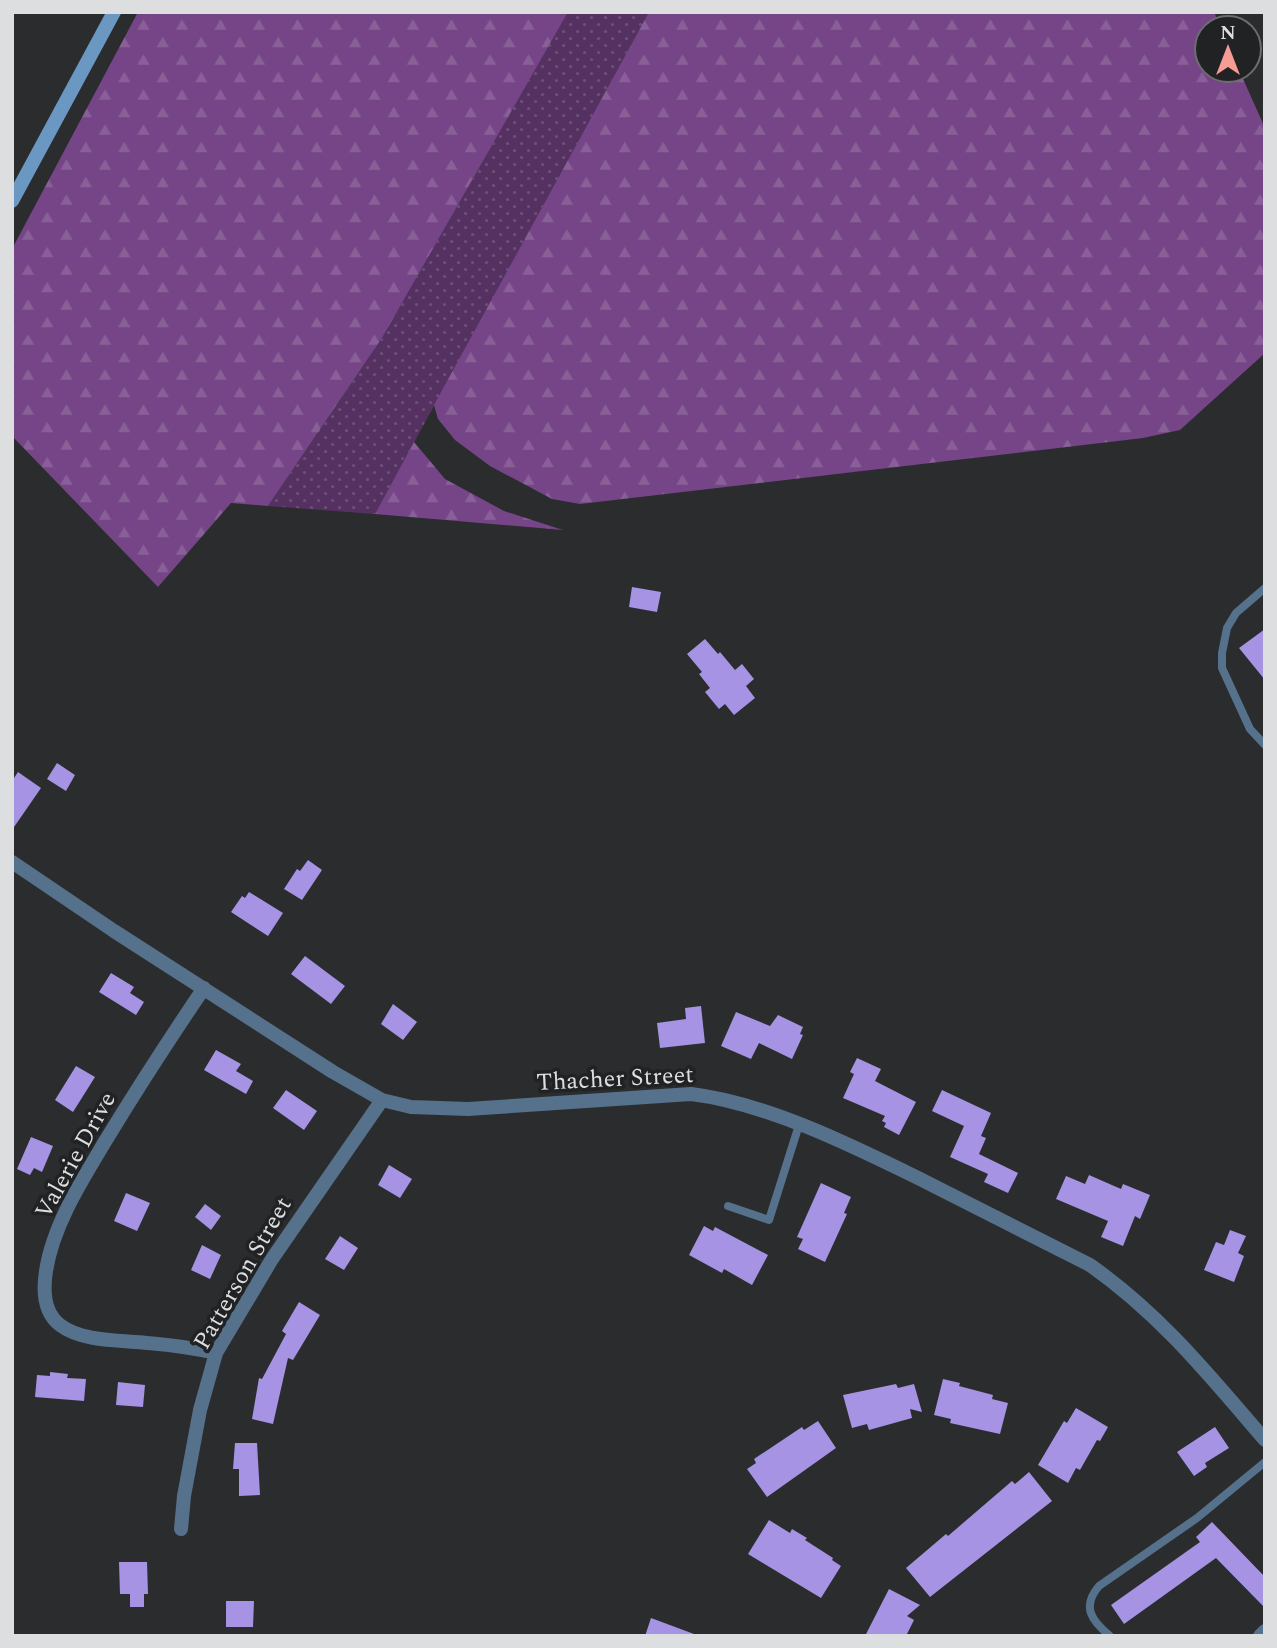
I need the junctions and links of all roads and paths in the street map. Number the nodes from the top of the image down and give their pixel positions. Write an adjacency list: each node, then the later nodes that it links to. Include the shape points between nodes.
1 (114, 12): 2 (main road)
2 (12, 201)
3 (1265, 587): 4 (lane, via 1236,612 1222,653 1222,668 1250,729)
4 (1265, 745)
5 (12, 862): 6 (street, Thacher Street)
6 (204, 988): 7 (street, Thacher Street); 10 (street, Valerie Drive, via 146,1074 64,1216 46,1270 45,1304 59,1324 71,1331)
7 (383, 1100): 8 (street, Thacher Street, via 411,1107 468,1109 691,1094 719,1097); 10 (street, Patterson Street, via 272,1259)
8 (799, 1125): 9 (lane, via 769,1220); 11 (street, Thacher Street, via 874,1157 1090,1265 1152,1312)
9 (728, 1206)
10 (216, 1353): 13 (street, Patterson Street, via 200,1410)
11 (1265, 1440)
12 (1265, 1462): 15 (lane, via 1197,1518 1099,1586 1091,1595 1091,1613)
13 (181, 1529)
14 (1265, 1631): 16 (street)
15 (1110, 1636)
16 (1260, 1636)

